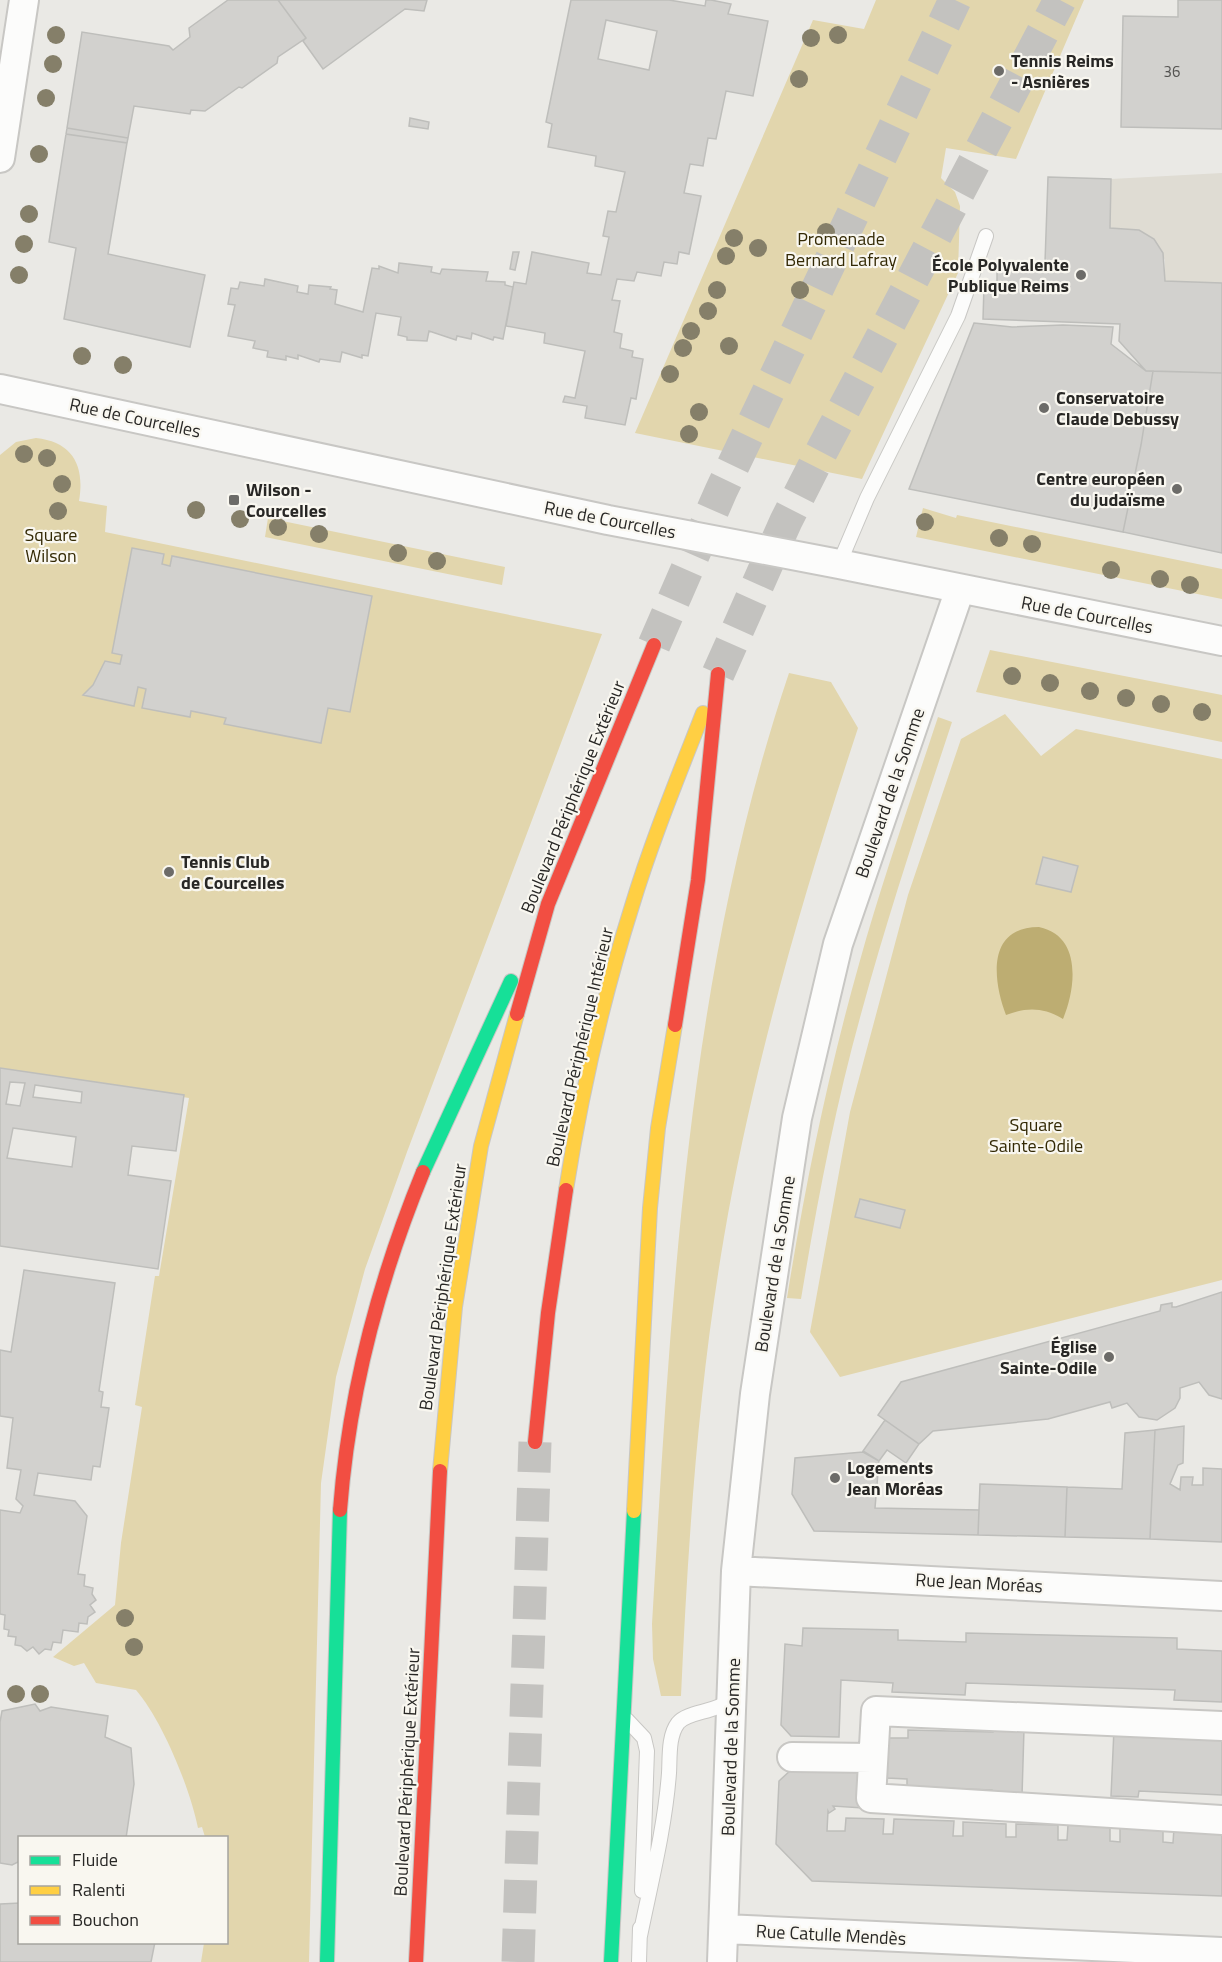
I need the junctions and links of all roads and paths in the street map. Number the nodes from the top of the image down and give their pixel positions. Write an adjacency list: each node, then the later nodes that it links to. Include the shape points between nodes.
1 (24, 0): 2 (street)
2 (0, 158)
3 (986, 236): 5 (lane, via 958,316 867,498)
4 (0, 389): 5 (street, Rue de Courcelles, via 608,520)
5 (839, 564): 6 (street, Rue de Courcelles)
6 (960, 589): 7 (street, Rue de Courcelles); 11 (street, Boulevard de la Somme, via 838,944 797,1118 755,1394)
7 (1222, 642)
8 (654, 645): 9 (highway, Boulevard Périphérique Extérieur)
9 (548, 904): 23 (highway, via 451,1106 394,1249 364,1345 340,1506); 24 (highway, Boulevard Périphérique Extérieur, via 481,1146 455,1307 441,1458)
10 (536, 1442): 14 (highway, Boulevard Périphérique Intérieur, via 540,1375 564,1197 604,1006 658,829 718,674 698,880 658,1128 650,1208)
11 (736, 1571): 12 (street, Rue Jean Moréas); 13 (street, Boulevard de la Somme)
12 (1222, 1596)
13 (733, 1698): 19 (street, Boulevard de la Somme); 20 (lane, via 723,1707 693,1714 679,1723 672,1740 668,1792)
14 (623, 1716): 20 (lane, via 644,1738 647,1751); 25 (highway)
15 (1222, 1726): 17 (street, via 876,1711)
16 (792, 1757): 17 (street)
17 (872, 1758): 18 (street, via 871,1798)
18 (1222, 1820)
19 (724, 1929): 21 (street, Rue Catulle Mendès); 27 (street, Boulevard de la Somme)
20 (640, 1936): 26 (lane)
21 (939, 1941): 22 (street, Rue Catulle Mendès); 28 (street, Rue Catulle Mendès)
22 (1222, 1952)
23 (327, 1962)
24 (416, 1962)
25 (611, 1962)
26 (639, 1962)
27 (722, 1962)
28 (916, 1962)

